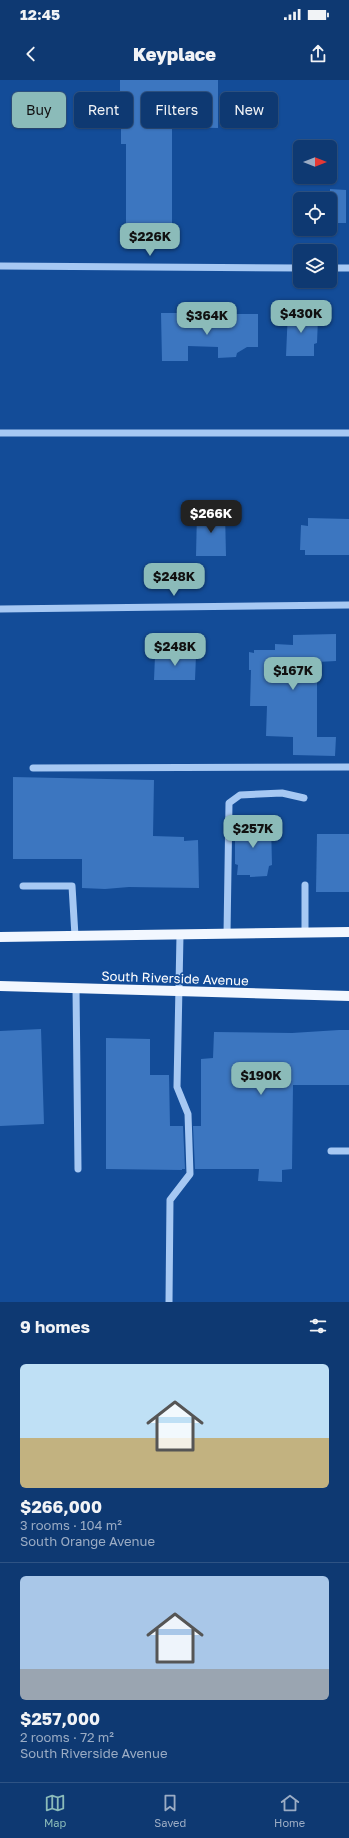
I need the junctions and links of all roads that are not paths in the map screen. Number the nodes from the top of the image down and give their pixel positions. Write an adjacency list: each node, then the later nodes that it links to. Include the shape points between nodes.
1 (0, 266): 2 (street)
2 (293, 268)
3 (337, 268): 4 (street)
4 (349, 268)
5 (0, 433): 6 (street)
6 (349, 433)
7 (349, 605): 8 (street)
8 (0, 608)
9 (349, 767): 10 (street)
10 (34, 768)
11 (304, 798): 16 (street, via 282,793 240,795 229,803)
12 (305, 885): 15 (street)
13 (23, 886): 18 (street, via 72,886)
14 (349, 932): 15 (main road)
15 (305, 933): 16 (main road)
16 (227, 934): 17 (main road)
17 (180, 935): 18 (main road); 22 (street)
18 (75, 936): 19 (main road)
19 (0, 937)
20 (0, 986): 21 (main road, South Riverside Avenue)
21 (76, 988): 22 (main road, South Riverside Avenue); 26 (street)
22 (179, 991): 23 (main road, South Riverside Avenue); 27 (street, via 177,1087 188,1114 190,1174 170,1200)
23 (349, 996)
24 (331, 1151): 25 (street)
25 (349, 1151)
26 (78, 1169)
27 (170, 1302)

